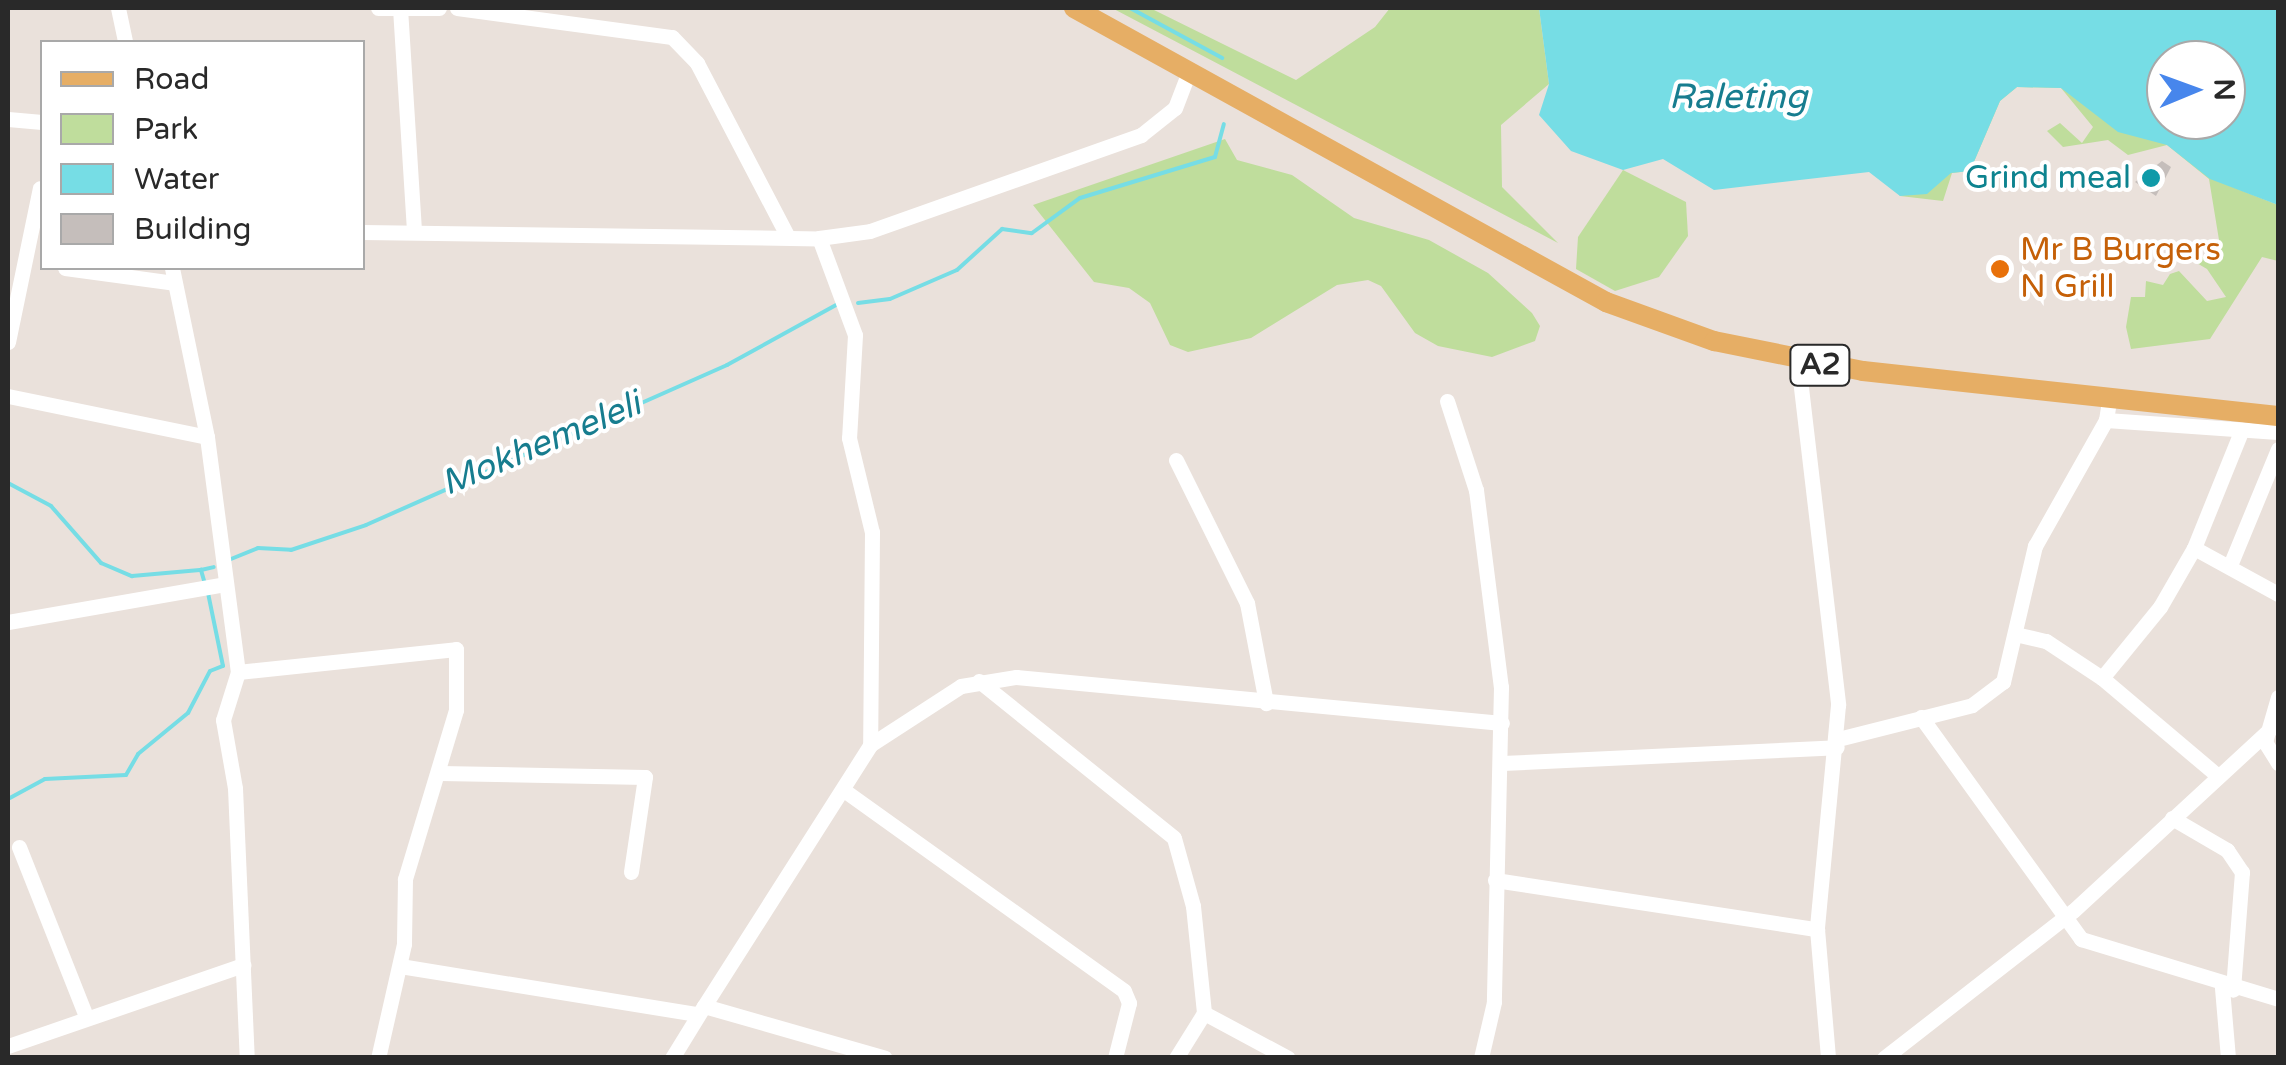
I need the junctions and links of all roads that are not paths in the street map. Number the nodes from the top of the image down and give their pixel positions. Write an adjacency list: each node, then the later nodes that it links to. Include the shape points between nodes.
1 (118, 8): 9 (street)
2 (378, 8): 3 (street)
3 (400, 8): 4 (street); 14 (street)
4 (439, 8)
5 (457, 8): 7 (street)
6 (1074, 8): 10 (main road, A2)
7 (513, 10): 8 (street)
8 (538, 14): 16 (street, via 672,37 697,63)
9 (125, 40)
10 (1189, 71): 17 (street, via 1175,108 1142,135 870,231); 22 (main road, A2, via 1606,302)
11 (8, 119): 12 (street)
12 (40, 122)
13 (40, 188): 18 (street)
14 (414, 231): 15 (street); 16 (street)
15 (365, 232)
16 (788, 237): 17 (street)
17 (819, 238): 49 (street, via 855,336 849,438 872,532)
18 (36, 261): 21 (street)
19 (96, 270): 20 (street)
20 (173, 275): 30 (street)
21 (8, 342)
22 (1798, 362): 23 (main road, A2); 48 (street)
23 (2110, 395): 26 (main road, A2); 27 (street)
24 (8, 396): 30 (street)
25 (1446, 401): 46 (street, via 1487,547)
26 (2278, 416)
27 (2106, 420): 28 (street); 38 (street, via 2035,546)
28 (2242, 429): 29 (street); 33 (street)
29 (2278, 432)
30 (207, 437): 35 (street)
31 (2278, 448): 34 (street)
32 (1176, 460): 43 (street, via 1250,614)
33 (2194, 548): 34 (street); 40 (street, via 2160,608)
34 (2231, 563): 36 (street)
35 (225, 584): 37 (street); 39 (street)
36 (2278, 594)
37 (8, 622)
38 (2015, 634): 40 (street, via 2046,640); 44 (street, via 2011,671 1988,696)
39 (238, 672): 52 (street, via 454,647 456,710); 61 (street, via 223,720)
40 (2102, 678): 53 (street)
41 (979, 681): 43 (street, via 1016,677); 49 (street, via 941,696); 66 (street, via 1174,838 1193,906)
42 (2278, 697): 47 (street)
43 (1266, 702): 46 (street)
44 (1921, 717): 48 (street); 59 (street)
45 (2278, 722): 47 (street)
46 (1502, 723): 51 (street)
47 (2266, 735): 50 (street, via 2268,754); 53 (street)
48 (1838, 743): 51 (street); 60 (street)
49 (870, 745): 54 (street)
50 (2278, 762)
51 (1502, 763): 58 (street)
52 (440, 773): 57 (street, via 646,777 650,786); 62 (street, via 405,879)
53 (2218, 776): 55 (street)
54 (844, 790): 65 (street); 73 (street, via 1124,991 1129,1003)
55 (2172, 818): 59 (street); 63 (street, via 2228,850 2242,872)
56 (18, 847): 67 (street)
57 (631, 872)
58 (1495, 880): 60 (street); 76 (street, via 1494,1002)
59 (2064, 914): 63 (street, via 2081,939); 78 (street)
60 (1817, 928): 77 (street)
61 (244, 964): 67 (street); 69 (street)
62 (400, 966): 65 (street); 70 (street)
63 (2228, 989): 64 (street); 79 (street)
64 (2278, 999)
65 (700, 1010): 71 (street); 72 (street)
66 (1204, 1013): 74 (street); 75 (street)
67 (86, 1016): 68 (street)
68 (8, 1046)
69 (247, 1058)
70 (378, 1058)
71 (672, 1058)
72 (886, 1058)
73 (1115, 1058)
74 (1176, 1058)
75 (1288, 1058)
76 (1481, 1058)
77 (1828, 1058)
78 (1884, 1058)
79 (2228, 1058)

